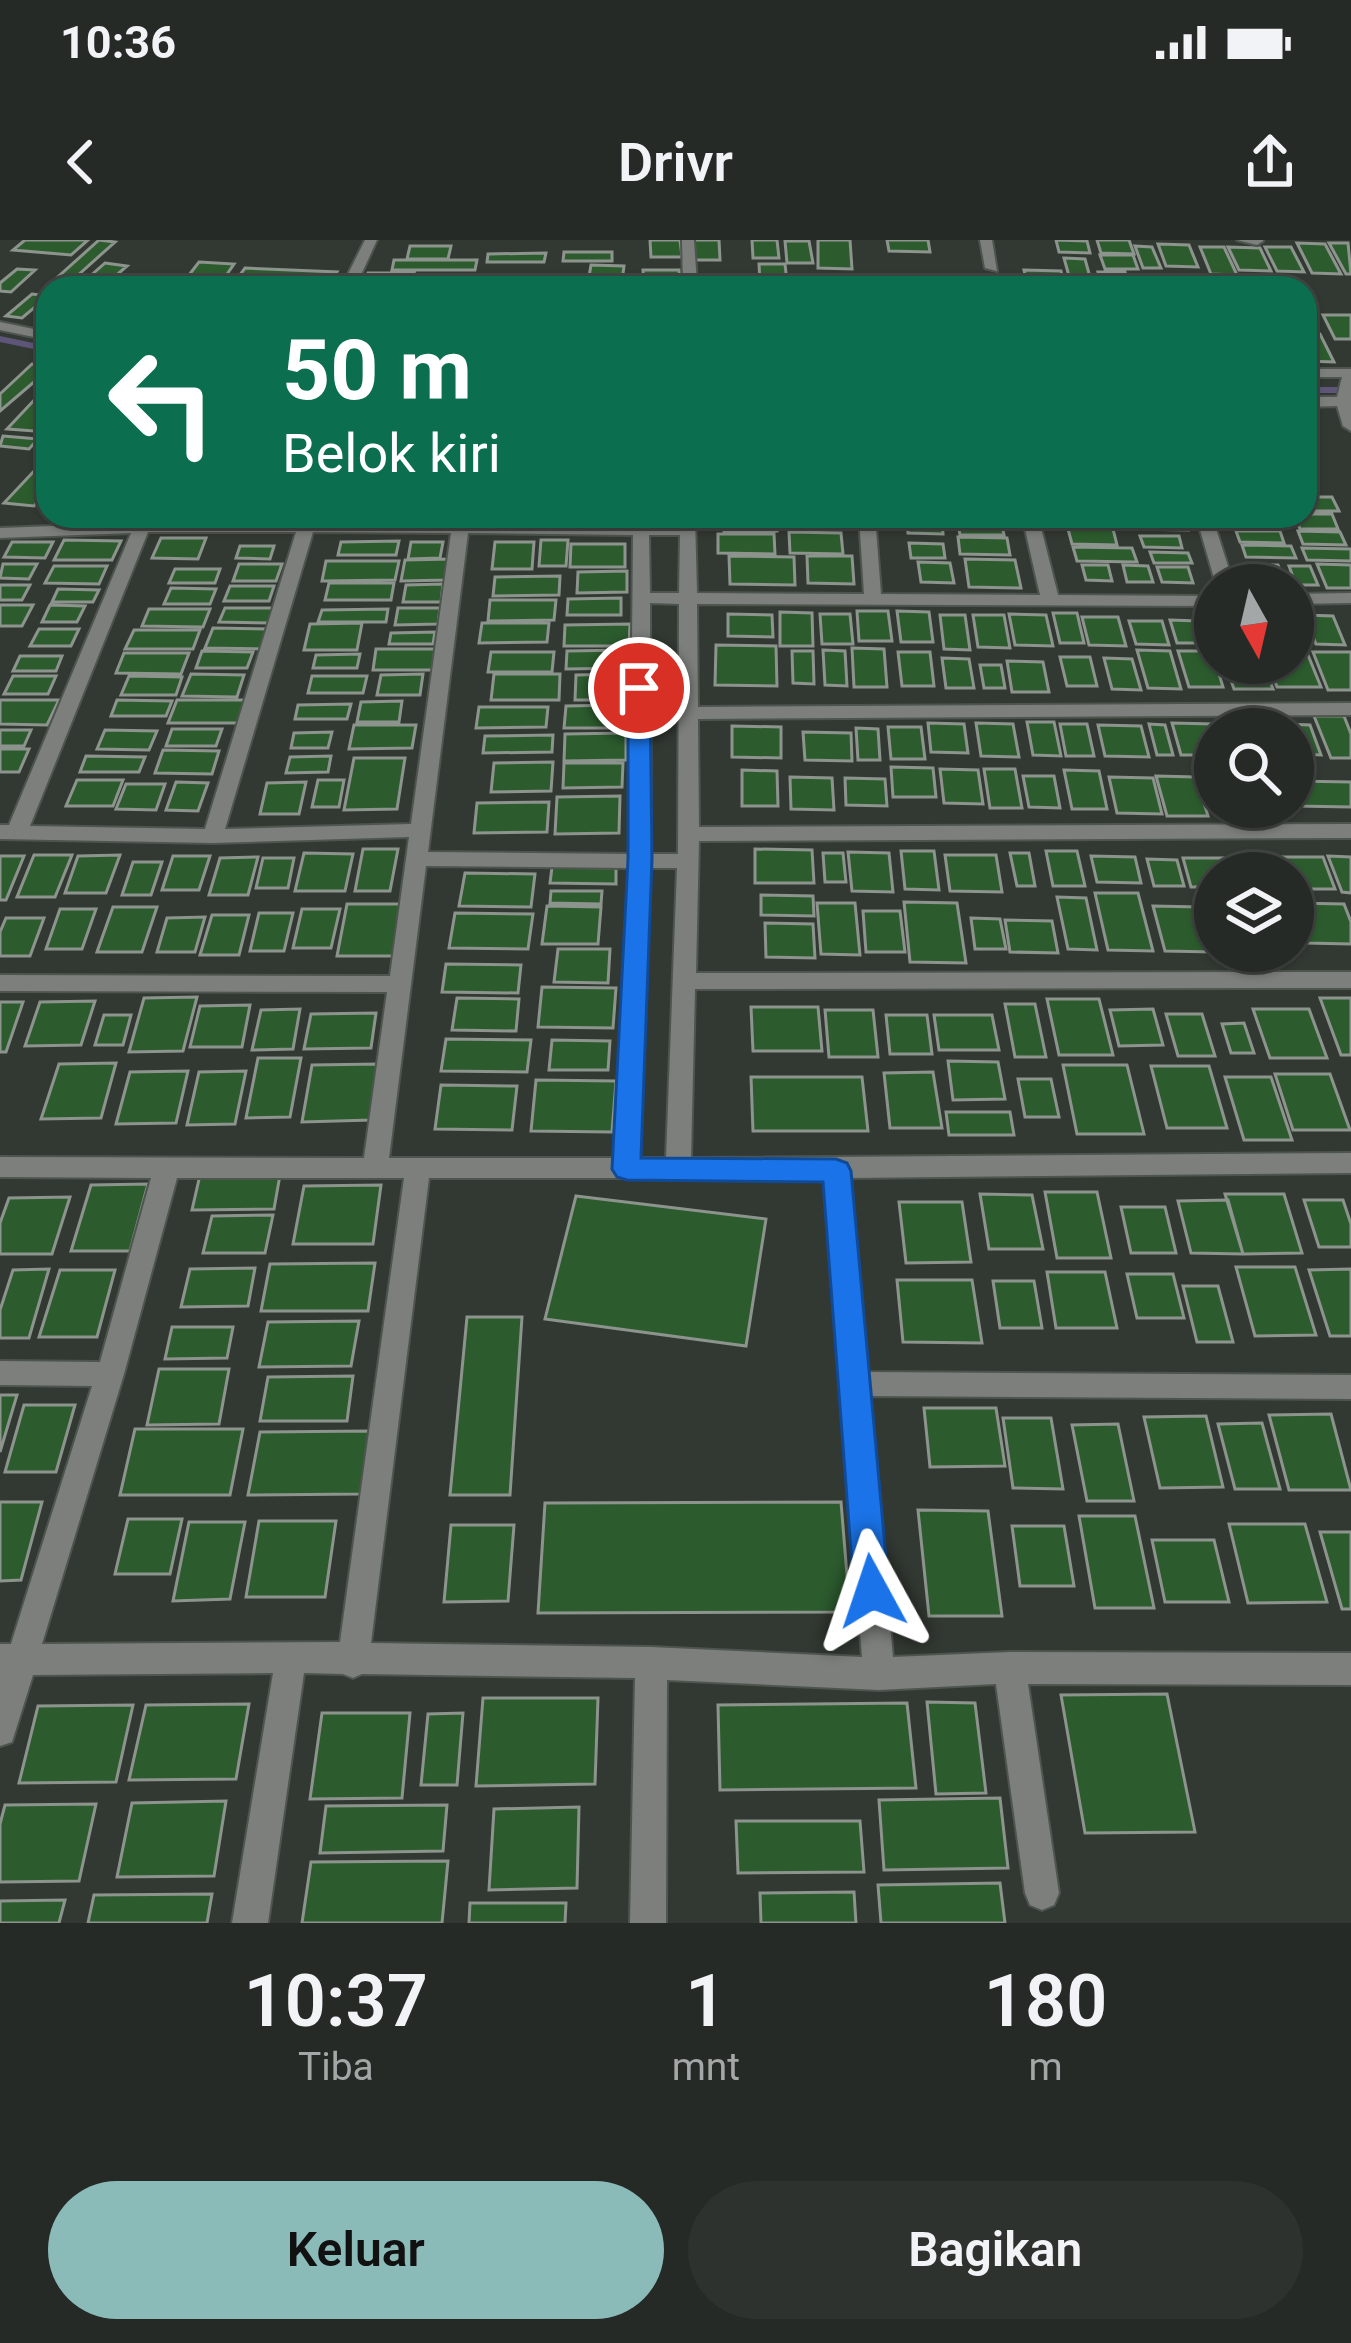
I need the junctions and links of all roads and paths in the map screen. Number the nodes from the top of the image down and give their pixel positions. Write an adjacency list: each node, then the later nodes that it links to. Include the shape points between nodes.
1 (371, 240): 7 (street)
2 (688, 240): 8 (street)
3 (986, 240): 6 (street)
4 (1243, 240): 5 (street)
5 (1257, 241)
6 (992, 268)
7 (354, 276)
8 (690, 276)
9 (0, 326): 10 (street)
10 (36, 334)
11 (1317, 377): 12 (street)
12 (1348, 385): 13 (street); 14 (street)
13 (1317, 397)
14 (1351, 426)
15 (147, 528): 24 (street)
16 (306, 528): 41 (street)
17 (357, 528): 25 (street)
18 (511, 528): 25 (street)
19 (640, 528): 28 (street)
20 (688, 528): 29 (street)
21 (868, 528): 31 (street)
22 (1033, 528): 33 (street)
23 (1208, 528): 27 (street)
24 (141, 529): 26 (street); 39 (street)
25 (460, 530): 37 (street)
26 (0, 533)
27 (1219, 564)
28 (638, 598): 29 (street); 43 (street)
29 (685, 598): 31 (street); 36 (street)
30 (1351, 598): 32 (street)
31 (873, 599): 33 (street)
32 (1314, 599)
33 (1050, 600): 34 (street)
34 (1194, 601)
35 (1351, 709): 36 (street)
36 (688, 712): 40 (street)
37 (419, 830): 41 (street); 42 (street)
38 (1351, 831): 40 (street)
39 (9, 832): 41 (street)
40 (688, 834): 44 (street)
41 (213, 836)
42 (417, 859): 43 (street); 48 (street)
43 (640, 859): 44 (street); 54 (street)
44 (686, 861): 46 (street)
45 (1351, 980): 46 (street)
46 (683, 981): 55 (street)
47 (0, 983): 48 (street)
48 (398, 984): 50 (street)
49 (1351, 1162): 56 (street)
50 (376, 1165): 52 (street); 53 (street)
51 (0, 1167): 52 (street)
52 (167, 1167): 58 (street)
53 (418, 1167): 54 (street); 63 (street)
54 (627, 1169): 55 (street)
55 (678, 1170): 56 (street)
56 (836, 1171): 59 (street)
57 (0, 1373): 58 (street)
58 (110, 1374): 62 (street)
59 (853, 1384): 60 (street); 67 (street)
60 (1351, 1387)
61 (292, 1657): 62 (street); 63 (street); 70 (street)
62 (10, 1660): 68 (street)
63 (352, 1662): 64 (street)
64 (651, 1664): 67 (street); 71 (street)
65 (1010, 1668): 66 (street); 67 (street); 69 (street)
66 (1351, 1669)
67 (879, 1674)
68 (0, 1730)
69 (1042, 1893)
70 (250, 1923)
71 (648, 1923)

